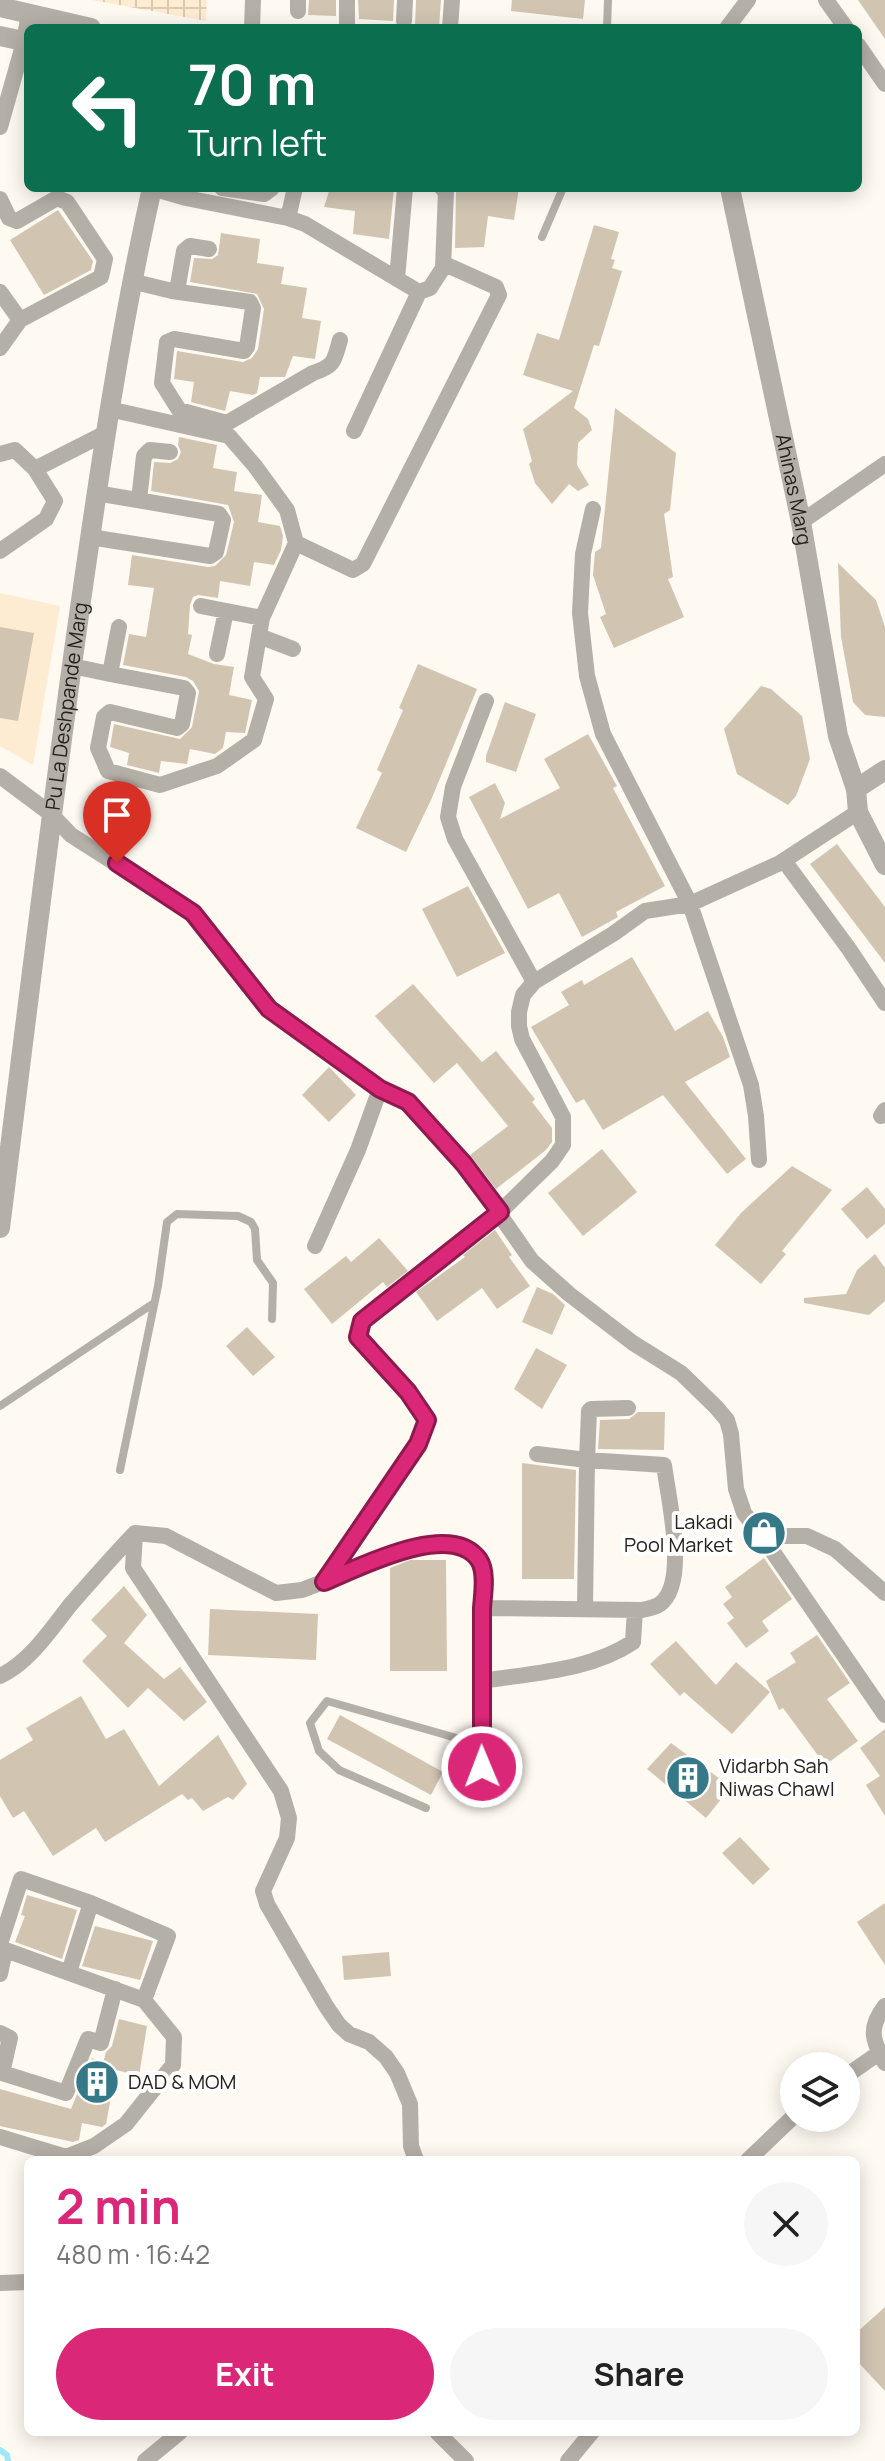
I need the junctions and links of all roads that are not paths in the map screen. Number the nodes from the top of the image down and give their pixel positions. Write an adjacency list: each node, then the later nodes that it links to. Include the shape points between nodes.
1 (253, 0): 13 (street)
2 (347, 0): 14 (street)
3 (405, 0): 10 (street)
4 (452, 0): 15 (street)
5 (608, 0): 16 (lane)
6 (748, 0): 17 (street)
7 (826, 0): 18 (street)
8 (0, 7): 9 (street)
9 (29, 13): 11 (street); 12 (street)
10 (404, 21)
11 (28, 24)
12 (74, 24)
13 (252, 24)
14 (347, 24)
15 (450, 24)
16 (607, 24)
17 (730, 24)
18 (843, 24)
19 (0, 36): 20 (street)
20 (24, 42)
21 (24, 49): 24 (street)
22 (862, 51): 23 (street)
23 (885, 84)
24 (0, 127)
25 (151, 192): 39 (street, Pu La Deshpande Marg)
26 (294, 192): 33 (street)
27 (405, 192): 38 (street)
28 (446, 192): 36 (street)
29 (561, 192): 34 (lane)
30 (731, 192): 56 (street, Ahinas Marg)
31 (199, 194): 33 (street)
32 (0, 199): 37 (street, via 9,218 17,221 57,198 67,202 105,259)
33 (288, 218): 38 (street)
34 (542, 237)
35 (209, 249): 40 (street, via 190,246 184,251)
36 (443, 268): 42 (street, via 430,288); 58 (street, via 496,287 499,295 363,564 353,570)
37 (101, 277): 39 (street); 43 (street)
38 (397, 279): 42 (street)
39 (131, 283): 40 (street); 46 (street, Pu La Deshpande Marg)
40 (177, 291): 44 (street, via 250,302 253,308 244,351 167,342 162,383 179,410 227,423 327,369)
41 (0, 292): 43 (street)
42 (419, 292): 47 (street)
43 (20, 320): 45 (street)
44 (340, 340)
45 (0, 348)
46 (109, 409): 48 (street, Pu La Deshpande Marg); 58 (street, via 229,436 287,510)
47 (354, 431)
48 (104, 434): 52 (street); 53 (street, Pu La Deshpande Marg)
49 (1, 452): 52 (street, via 15,450)
50 (170, 452): 54 (street, via 150,450 144,456)
51 (885, 464): 56 (street)
52 (35, 469): 59 (street, via 55,501 46,519)
53 (96, 493): 54 (street); 57 (street, Pu La Deshpande Marg)
54 (139, 500): 57 (street, via 219,514 223,520 216,552 210,556)
55 (593, 509): 77 (street, via 583,554 580,613 587,676 603,734)
56 (801, 522): 72 (street, Ahinas Marg, via 838,736)
57 (90, 537): 67 (street, Pu La Deshpande Marg)
58 (296, 543): 62 (street)
59 (0, 551)
60 (201, 606): 61 (street)
61 (226, 611): 62 (street); 66 (street)
62 (262, 618): 64 (street)
63 (119, 627): 68 (street)
64 (259, 636): 65 (street); 68 (street, via 252,677 266,699 254,740 217,766 160,785 108,771 98,748 104,717 110,712 177,728 188,693)
65 (293, 649)
66 (217, 654)
67 (72, 666): 68 (street); 74 (street, Pu La Deshpande Marg)
68 (110, 674)
69 (486, 701): 78 (street, via 453,787 448,817)
70 (885, 770): 72 (street)
71 (0, 776): 74 (street)
72 (856, 789): 73 (street, Ahinas Marg)
73 (858, 812): 75 (street); 76 (street)
74 (51, 814): 80 (street, via 71,835 193,913 269,1009); 83 (street, Pu La Deshpande Marg)
75 (780, 863): 77 (street); 79 (street, via 785,862)
76 (885, 865)
77 (690, 904): 78 (street, via 645,911); 81 (street, via 751,1085)
78 (534, 982): 82 (street, via 523,995 519,1026 563,1117 563,1145)
79 (885, 1003)
80 (380, 1089): 82 (street, via 408,1102); 84 (street)
81 (759, 1160)
82 (500, 1212): 93 (street, via 532,1261 559,1286 681,1373 727,1420 736,1489 744,1513); 94 (street, via 362,1321 358,1337 427,1420 418,1444)
83 (0, 1228)
84 (315, 1246)
85 (155, 1303): 86 (lane, via 167,1222 177,1214 238,1216 255,1229 257,1260 273,1283); 87 (lane); 91 (lane)
86 (272, 1319)
87 (0, 1406)
88 (628, 1408): 90 (street, via 589,1411)
89 (537, 1454): 90 (street)
90 (587, 1460): 97 (street); 98 (street, via 664,1465 675,1576 660,1604)
91 (120, 1470)
92 (135, 1533): 94 (street, via 166,1536 276,1593); 99 (street, via 31,1652); 119 (street, via 133,1568 281,1791 289,1818 287,1838 263,1891 267,1904 339,2025 369,2042 397,2073 410,2104)
93 (762, 1536): 95 (street, via 807,1536 835,1549); 101 (street)
94 (324, 1582): 96 (street, via 413,1547 466,1547 480,1561)
95 (885, 1593)
96 (482, 1608): 97 (street); 100 (street)
97 (585, 1609): 98 (street)
98 (635, 1610): 100 (street, via 633,1642 622,1650 570,1667)
99 (0, 1676)
100 (482, 1681): 102 (street)
101 (885, 1715)
102 (481, 1745): 103 (street); 104 (lane, via 327,1701 310,1723 319,1751 339,1770)
103 (483, 1789)
104 (426, 1808)
105 (91, 1903): 106 (street, via 21,1879); 107 (street); 110 (street, via 168,1936)
106 (2, 1947): 107 (street); 108 (street)
107 (69, 1972): 109 (street)
108 (0, 1974)
109 (115, 1989): 110 (street); 112 (street, via 101,2043 88,2039 66,2093 2,2073 10,2038)
110 (144, 2000): 118 (street, via 174,2037 173,2065 126,2124)
111 (885, 2006): 113 (street, via 873,2030)
112 (0, 2033)
113 (882, 2058): 114 (street)
114 (860, 2069)
115 (780, 2129): 120 (street)
116 (0, 2137): 117 (street)
117 (63, 2156)
118 (69, 2156)
119 (415, 2156)
120 (752, 2156)
121 (24, 2282): 122 (street)
122 (0, 2283)
123 (175, 2436): 126 (street)
124 (441, 2436): 127 (street)
125 (589, 2436): 128 (street)
126 (145, 2461)
127 (466, 2461)
128 (568, 2461)

